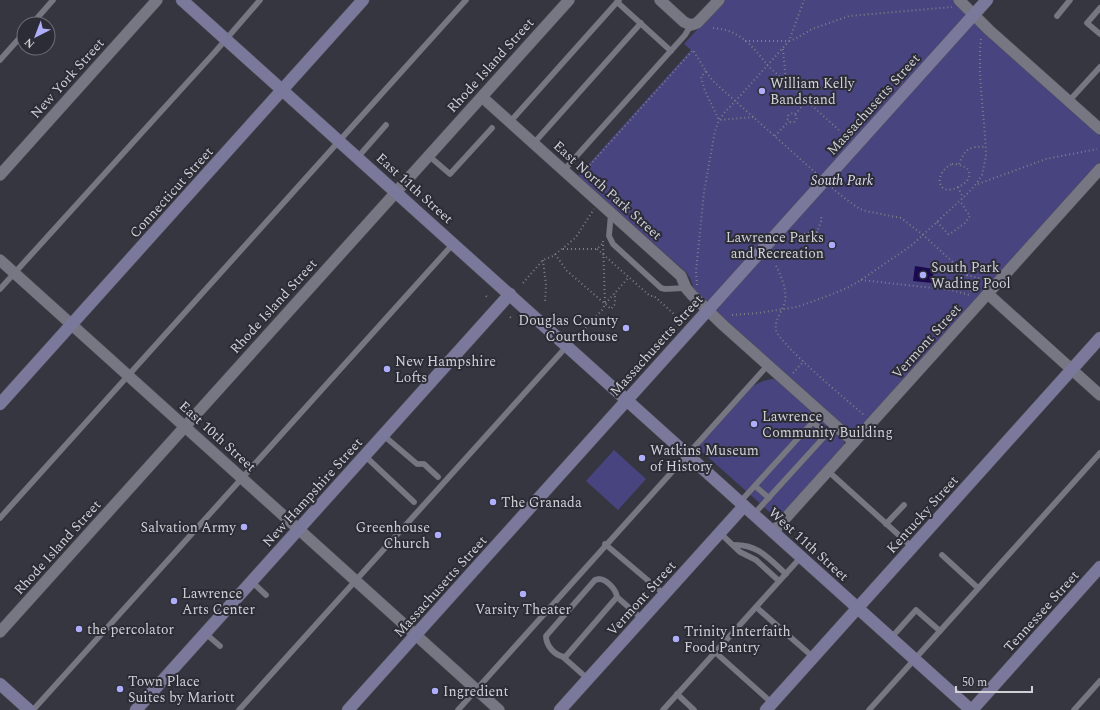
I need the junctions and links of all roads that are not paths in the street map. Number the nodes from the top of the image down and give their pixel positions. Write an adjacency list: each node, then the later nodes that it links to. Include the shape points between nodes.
1 (53, 0): 16 (lane)
2 (157, 0): 39 (street, New York Street)
3 (182, 0): 21 (main road, East 11th Street)
4 (260, 0): 21 (lane)
5 (363, 0): 26 (main road, Connecticut Street)
6 (466, 0): 33 (lane)
7 (569, 0): 27 (street, Rhode Island Street)
8 (660, 0): 19 (street, via 684,22)
9 (718, 0): 19 (street, via 697,23)
10 (987, 0): 15 (main road, Massachusetts Street)
11 (1070, 0): 17 (lane)
12 (618, 1): 18 (lane); 29 (lane)
13 (956, 4): 15 (street)
14 (1100, 8): 20 (lane, via 1087,23)
15 (974, 14): 28 (street); 49 (main road, Massachusetts Street)
16 (39, 16)
17 (1056, 16)
18 (641, 23): 23 (lane); 34 (lane)
19 (691, 25): 23 (lane)
20 (1100, 34)
21 (225, 39): 26 (main road, East 11th Street); 44 (lane)
22 (16, 42): 24 (lane)
23 (671, 51): 38 (lane)
24 (0, 60)
25 (1100, 67): 28 (lane)
26 (282, 90): 33 (main road, East 11th Street); 50 (main road, Connecticut Street)
27 (482, 97): 29 (street, East North Park Street); 35 (street, Rhode Island Street)
28 (1069, 102): 32 (street)
29 (510, 122): 34 (street, East North Park Street)
30 (386, 125): 36 (lane)
31 (492, 128): 35 (lane, via 450,174)
32 (1100, 129)
33 (339, 140): 36 (main road, East 11th Street); 55 (lane)
34 (534, 144): 38 (street, East North Park Street)
35 (429, 156): 40 (street, Rhode Island Street)
36 (358, 157): 40 (main road, East 11th Street)
37 (1100, 169): 48 (street, Vermont Street)
38 (564, 170): 41 (street, East North Park Street)
39 (0, 175)
40 (396, 192): 42 (main road, East 11th Street); 62 (street, Rhode Island Street)
41 (611, 213): 45 (street, East North Park Street, via 681,276); 45 (lane, via 609,236 613,244 661,288)
42 (453, 243): 47 (main road, East 11th Street); 71 (lane)
43 (0, 260): 44 (street, East 10th Street)
44 (14, 273): 46 (lane); 50 (street, East 10th Street)
45 (686, 288): 49 (street, East North Park Street)
46 (0, 289)
47 (510, 294): 52 (main road, East 11th Street); 64 (main road, New Hampshire Street)
48 (988, 294): 54 (street); 65 (street, Vermont Street)
49 (708, 310): 53 (street, East North Park Street); 57 (main road, Massachusetts Street)
50 (72, 324): 55 (street, East 10th Street); 58 (main road, Connecticut Street)
51 (1100, 338): 54 (main road, Kentucky Street)
52 (567, 346): 57 (main road, East 11th Street); 90 (lane)
53 (768, 365): 59 (street, East North Park Street); 67 (lane)
54 (1072, 370): 56 (street); 85 (main road, Kentucky Street)
55 (128, 375): 62 (street, East 10th Street); 78 (lane)
56 (1100, 395)
57 (627, 400): 67 (main road, West 11th Street); 103 (main road, Massachusetts Street)
58 (0, 404)
59 (821, 413): 60 (lane); 61 (street, East North Park Street)
60 (813, 422): 63 (lane); 72 (lane)
61 (834, 425): 63 (lane); 65 (street, East North Park Street)
62 (186, 427): 71 (street, East 10th Street); 101 (street, Rhode Island Street)
63 (826, 434): 73 (lane)
64 (383, 435): 68 (main road, New Hampshire Street); 70 (lane, via 417,464 424,464)
65 (854, 442): 69 (street, Vermont Street)
66 (1100, 453): 93 (lane)
67 (687, 454): 75 (main road, West 11th Street); 83 (lane)
68 (364, 456): 74 (lane); 80 (main road, New Hampshire Street)
69 (828, 471): 79 (lane); 81 (street, Vermont Street)
70 (438, 477)
71 (242, 478): 80 (street, East 10th Street); 117 (lane)
72 (755, 486): 73 (lane); 75 (lane)
73 (769, 498): 77 (lane)
74 (414, 502)
75 (742, 504): 77 (main road, West 11th Street); 82 (main road, Vermont Street)
76 (904, 505): 79 (lane)
77 (754, 514): 81 (main road, West 11th Street)
78 (0, 518)
79 (886, 524): 85 (lane)
80 (299, 529): 90 (street, East 10th Street); 92 (main road, New Hampshire Street)
81 (773, 532): 87 (main road, West 11th Street)
82 (720, 533): 84 (lane); 95 (main road, Vermont Street)
83 (605, 544): 95 (lane); 113 (lane)
84 (734, 545): 89 (lane, via 758,549); 91 (lane, via 743,554 756,560)
85 (912, 547): 98 (main road, Kentucky Street)
86 (942, 555): 93 (lane)
87 (801, 557): 89 (lane); 98 (main road, West 11th Street)
88 (1100, 567): 127 (main road, Tennessee Street)
89 (786, 574): 91 (lane)
90 (356, 580): 103 (street, East 10th Street); 119 (lane)
91 (779, 581): 97 (lane)
92 (252, 582): 94 (lane); 102 (main road, New Hampshire Street)
93 (978, 588): 100 (lane)
94 (266, 595)
95 (664, 595): 99 (main road, Vermont Street)
96 (617, 597): 99 (lane); 107 (lane); 107 (lane, via 615,590 603,579 596,580 546,636 549,647)
97 (756, 607): 106 (lane); 108 (lane)
98 (858, 608): 104 (main road, West 11th Street); 108 (main road, Kentucky Street)
99 (642, 619): 110 (main road, Vermont Street)
100 (940, 631): 104 (lane, via 916,610); 109 (lane)
101 (0, 632)
102 (205, 633): 105 (lane); 118 (main road, New Hampshire Street)
103 (416, 635): 113 (street, East 10th Street); 120 (main road, Massachusetts Street)
104 (891, 638): 109 (main road, West 11th Street)
105 (220, 646)
106 (715, 652): 114 (lane); 115 (lane)
107 (563, 657): 110 (lane)
108 (813, 658): 115 (main road, Kentucky Street)
109 (915, 659): 126 (lane); 127 (main road, West 11th Street)
110 (588, 679): 123 (main road, Vermont Street)
111 (1100, 681): 128 (lane)
112 (0, 684): 116 (main road)
113 (476, 689): 121 (lane); 122 (street, East 10th Street)
114 (677, 694): 124 (lane); 125 (lane)
115 (769, 706)
116 (29, 710)
117 (32, 710)
118 (136, 710)
119 (239, 710)
120 (348, 710)
121 (458, 710)
122 (499, 710)
123 (560, 710)
124 (663, 710)
125 (694, 710)
126 (869, 710)
127 (972, 710)
128 (1074, 710)

